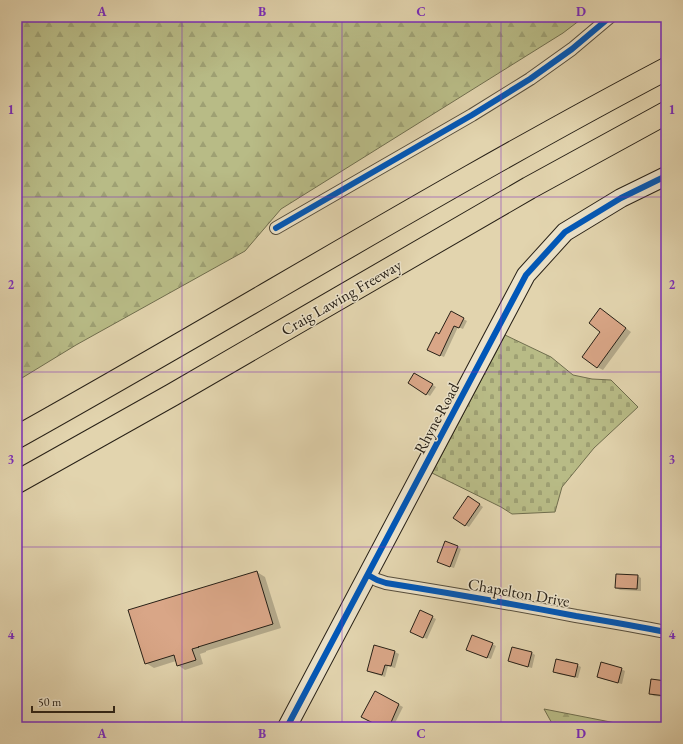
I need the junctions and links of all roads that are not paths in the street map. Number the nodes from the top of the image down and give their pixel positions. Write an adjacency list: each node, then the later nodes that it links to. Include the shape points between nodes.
1 (610, 17): 5 (street, via 572,49 530,79)
2 (666, 69): 6 (highway, via 505,157)
3 (666, 114): 7 (highway, Craig Lawing Freeway, via 529,188)
4 (666, 176): 8 (street, Rhyne Road, via 622,198 565,232 526,275)
5 (276, 228)
6 (17, 437)
7 (17, 482)
8 (368, 575): 9 (street, Chapelton Drive, via 386,583); 10 (street, Rhyne Road)
9 (666, 632)
10 (287, 727)

